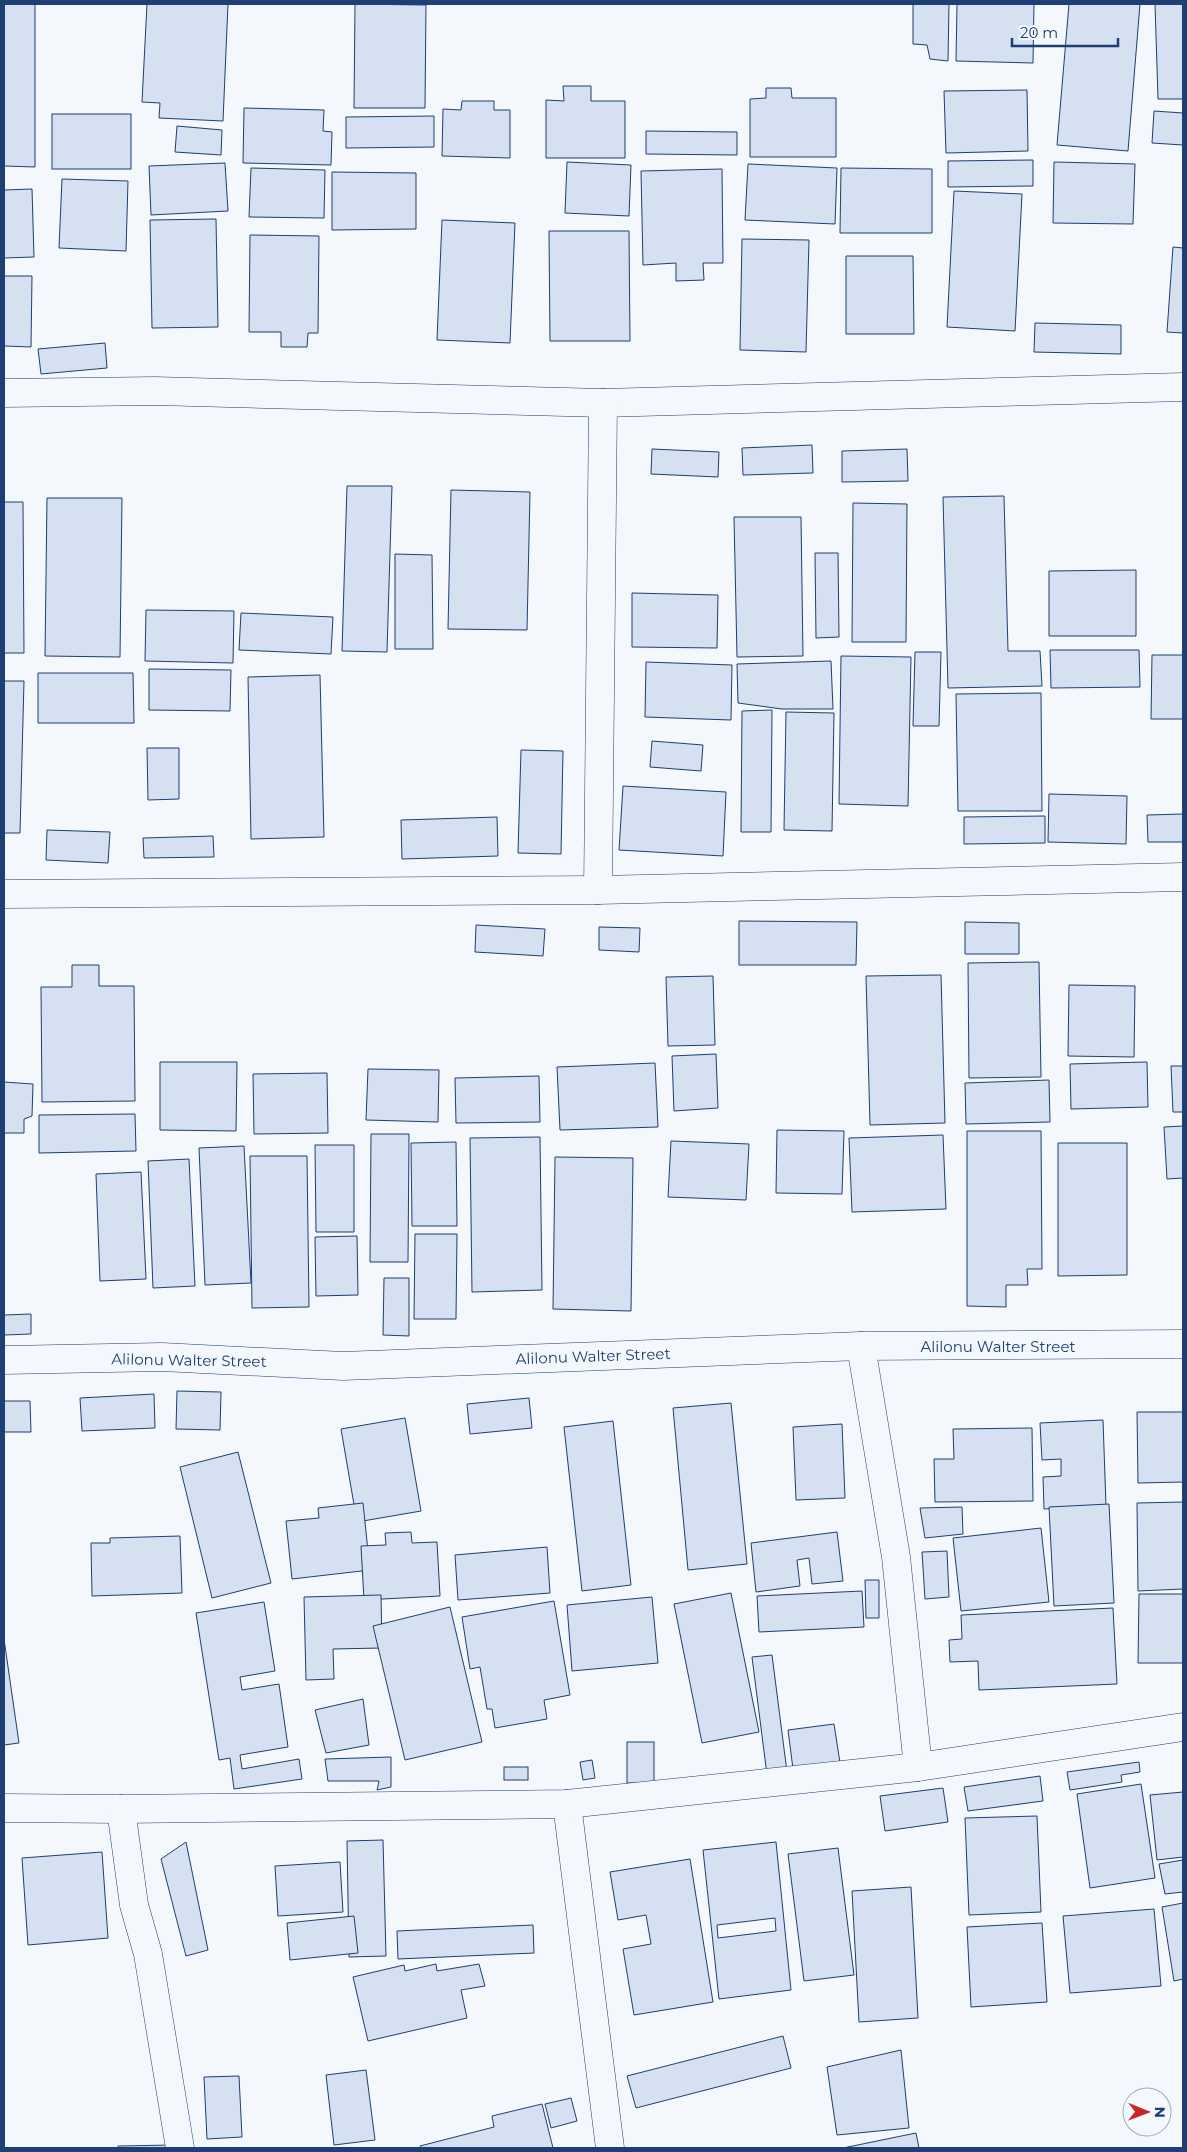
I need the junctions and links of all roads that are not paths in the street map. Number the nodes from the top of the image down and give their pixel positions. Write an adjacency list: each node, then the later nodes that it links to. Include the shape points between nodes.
1 (1183, 386): 3 (street)
2 (4, 393): 3 (street, via 155,391)
3 (603, 403): 5 (street)
4 (1183, 877): 5 (street)
5 (598, 890): 6 (street)
6 (4, 894)
7 (1183, 1344): 8 (street, Alilonu Walter Street)
8 (861, 1346): 9 (street, Alilonu Walter Street, via 343,1366 162,1357); 11 (street, via 896,1558)
9 (4, 1360)
10 (1183, 1727): 11 (street)
11 (918, 1767): 12 (street)
12 (567, 1804): 14 (street); 16 (street)
13 (4, 1808): 14 (street)
14 (120, 1809): 15 (street, via 134,1904 148,1954)
15 (180, 2148)
16 (610, 2148)

